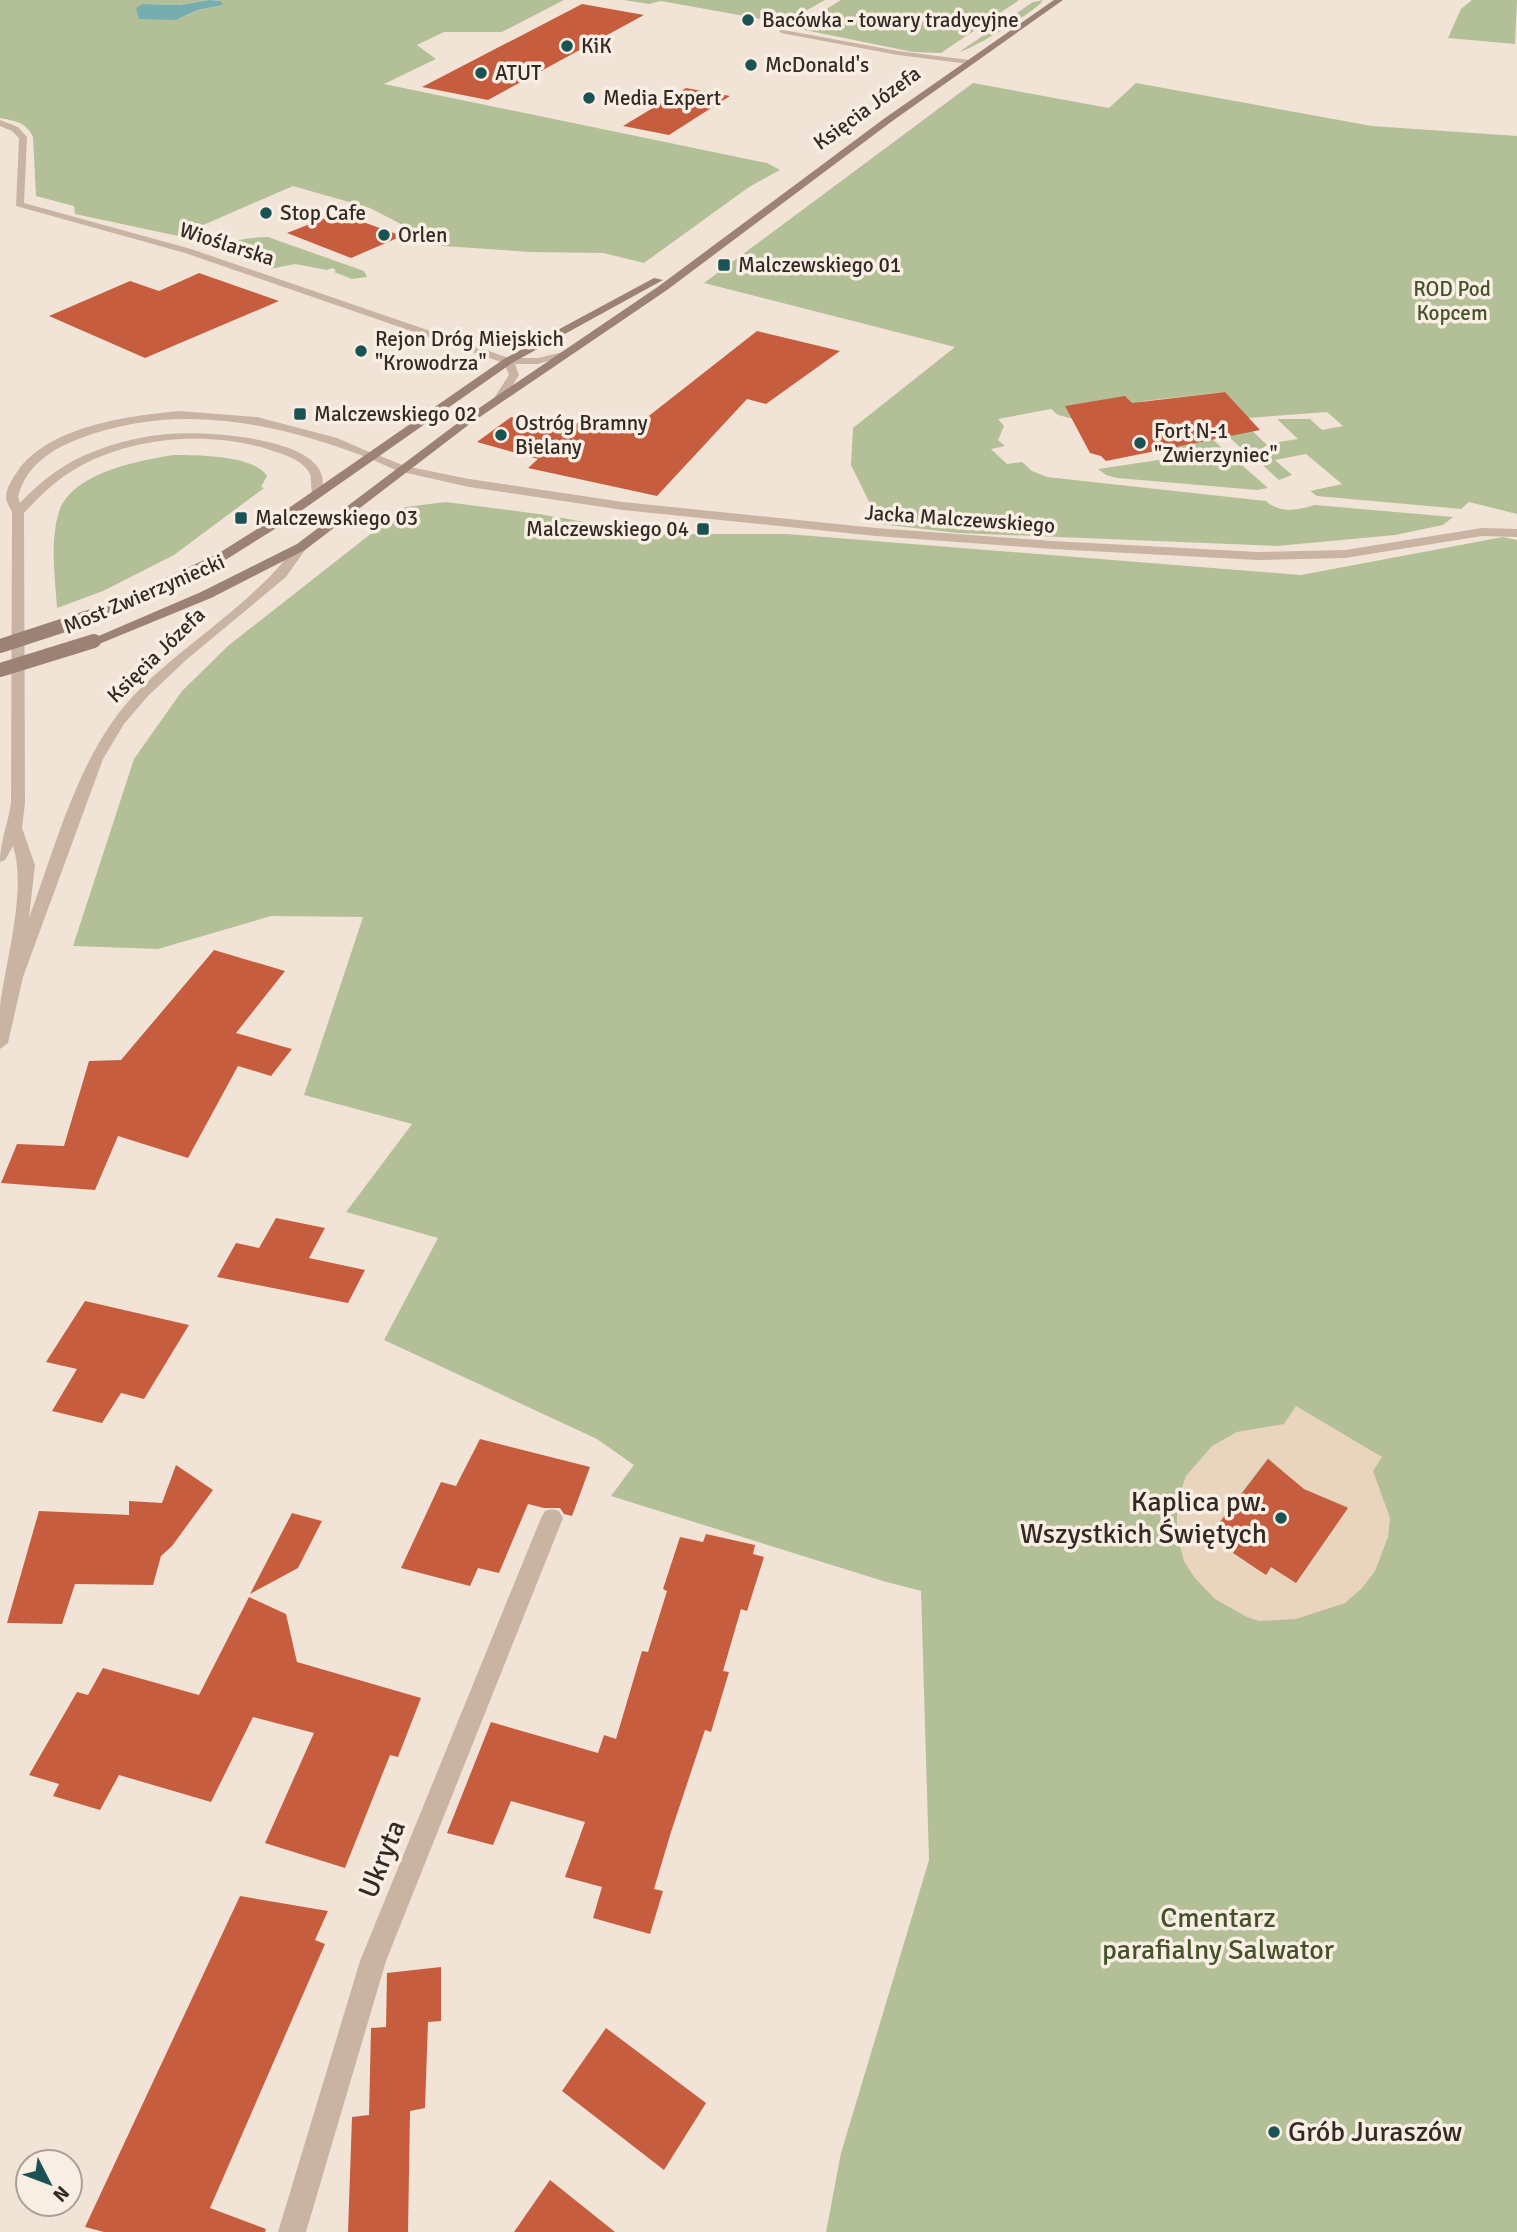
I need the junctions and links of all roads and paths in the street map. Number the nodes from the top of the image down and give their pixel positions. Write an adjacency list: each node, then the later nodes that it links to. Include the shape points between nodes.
1 (1059, 0): 4 (main road, Księcia Józefa)
2 (781, 31): 3 (street)
3 (898, 53): 4 (street); 5 (street)
4 (969, 62): 5 (main road, Księcia Józefa)
5 (959, 69): 7 (main road, Księcia Józefa)
6 (0, 122): 9 (street, Wioślarska, via 23,137 19,204 188,251)
7 (705, 256): 8 (main road, Księcia Józefa); 9 (main road, Księcia Józefa)
8 (567, 354): 9 (street, Wioślarska, via 538,361); 10 (main road, Księcia Józefa)
9 (508, 360): 10 (street, via 514,375); 11 (main road, Księcia Józefa)
10 (500, 398): 12 (main road, Księcia Józefa)
11 (370, 455): 12 (street, Księcia Józefa); 13 (main road, Księcia Józefa); 14 (street, Księcia Józefa, via 334,440 244,418 202,413 136,419 92,429 41,455 26,467 13,488)
12 (402, 469): 15 (street, Jacka Malczewskiego, via 636,508 1052,545 1258,556 1345,554 1482,532); 16 (main road, Księcia Józefa)
13 (317, 492): 14 (street, via 318,479 312,468 278,448 214,436 170,437 129,444 74,464 48,481); 17 (main road, Most Zwierzyniecki, bridge, via 223,556 158,589)
14 (18, 512): 19 (street, Księcia Józefa, via 20,756)
15 (1517, 533)
16 (301, 547): 18 (main road, Most Zwierzyniecki, bridge, via 206,595 94,640); 21 (street, Księcia Józefa, via 282,574 171,666 112,731 96,759)
17 (0, 646)
18 (0, 670)
19 (15, 828): 20 (street, Księcia Józefa); 21 (street, Księcia Józefa, via 27,865)
20 (0, 857)
21 (15, 977): 22 (street, Księcia Józefa)
22 (0, 1043)
23 (552, 1518): 24 (street, Ukryta, via 373,1961)
24 (292, 2232)

